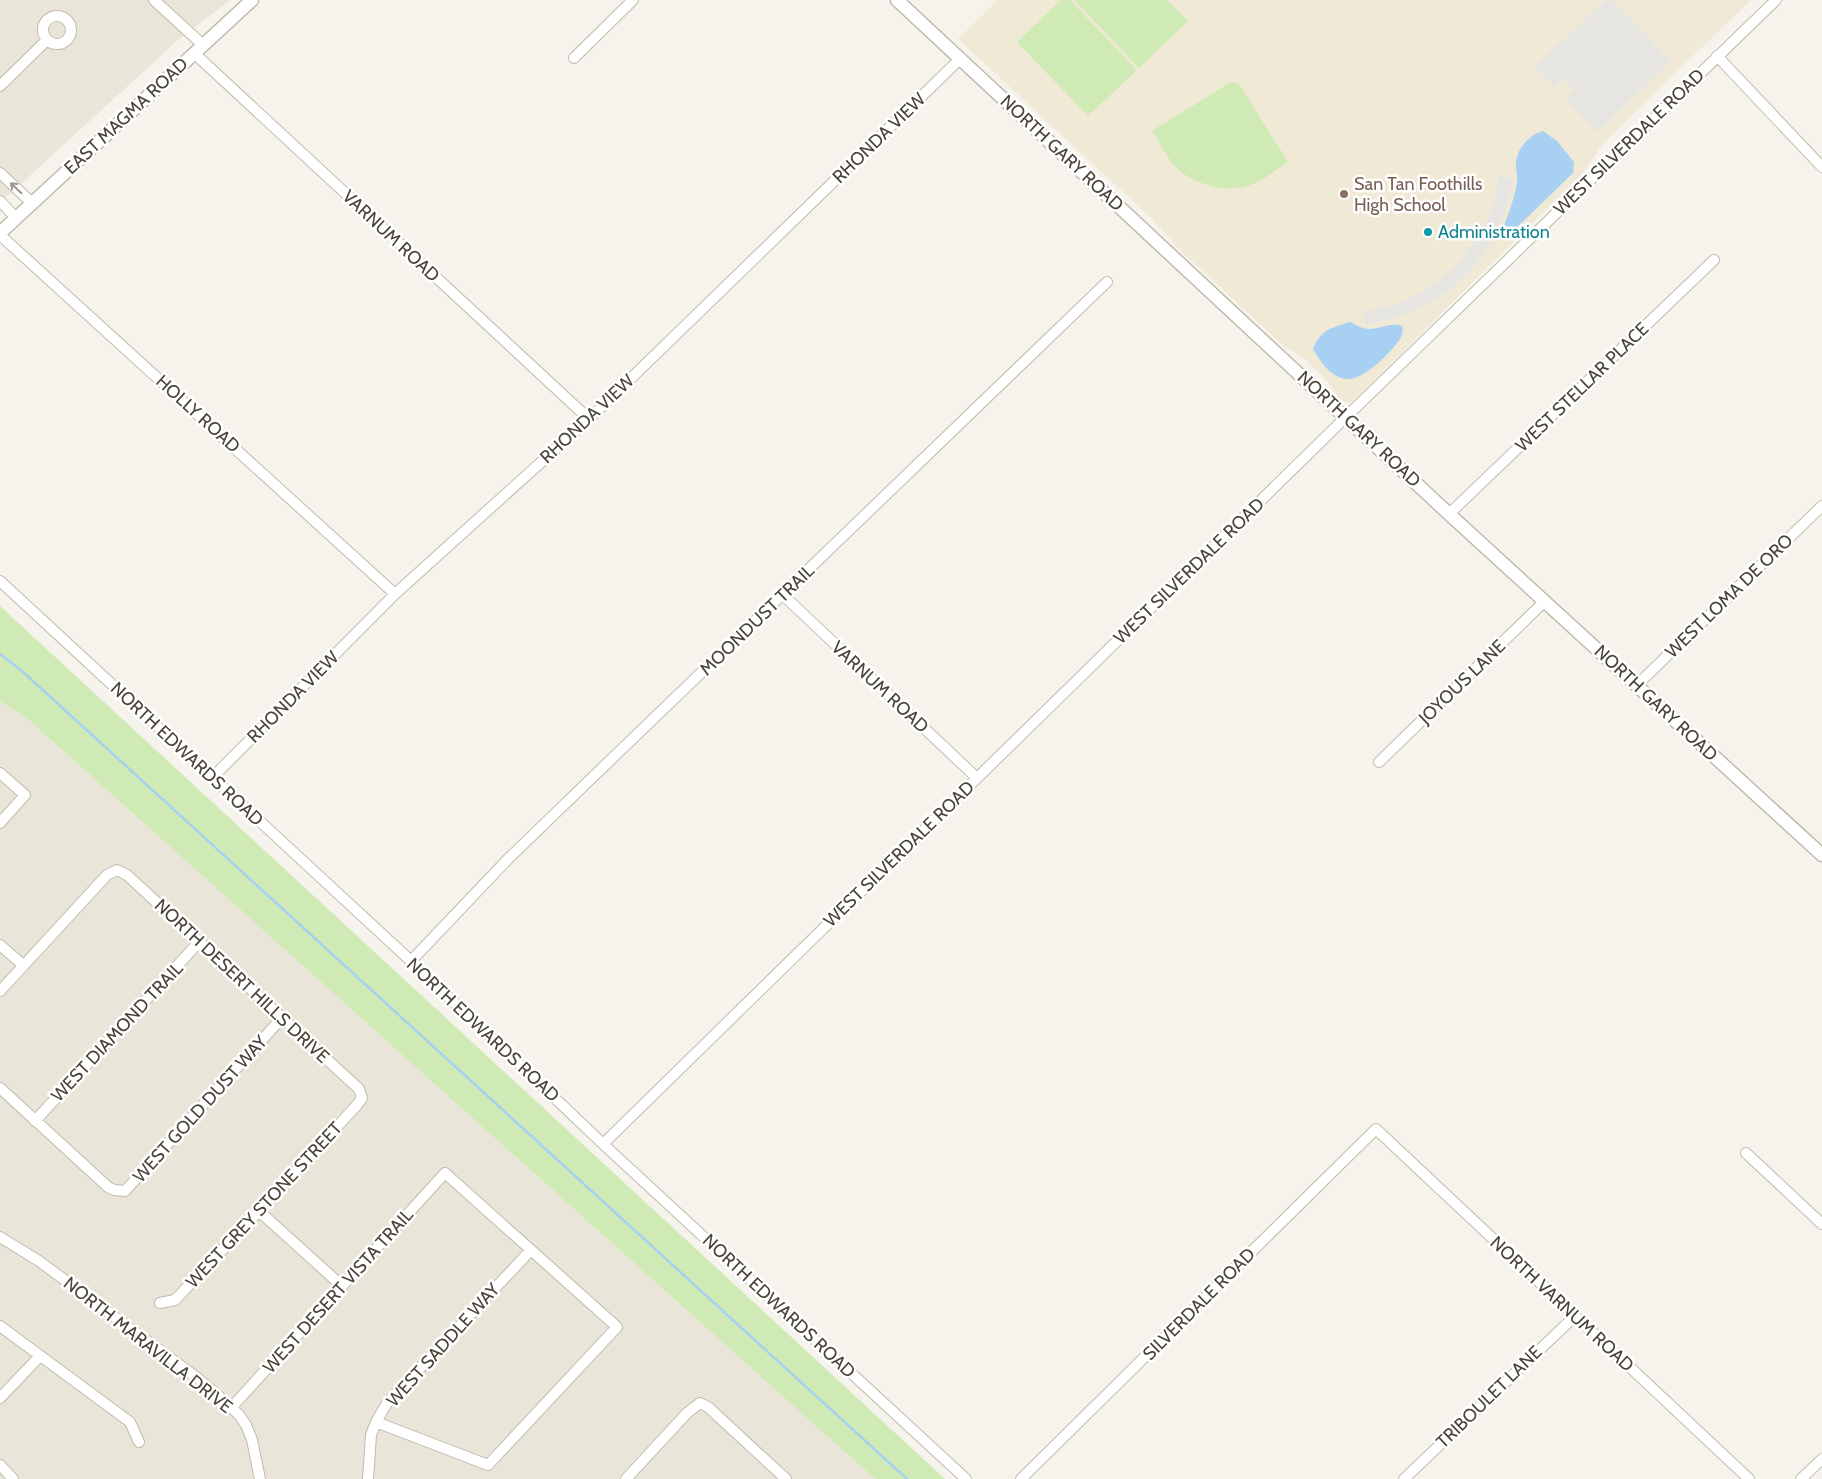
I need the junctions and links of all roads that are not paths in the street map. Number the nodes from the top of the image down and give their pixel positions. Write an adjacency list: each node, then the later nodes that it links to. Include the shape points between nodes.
1 (154, 0): 7 (street, VARNUM ROAD)
2 (252, 0): 7 (street, EAST MAGMA ROAD)
3 (633, 0): 9 (street)
4 (897, 0): 10 (street, NORTH GARY ROAD)
5 (1776, 0): 8 (street, WEST SILVERDALE ROAD)
6 (47, 40): 11 (street)
7 (198, 49): 15 (street, EAST MAGMA ROAD); 21 (street, VARNUM ROAD)
8 (1717, 56): 12 (street); 20 (street, WEST SILVERDALE ROAD)
9 (574, 58)
10 (961, 58): 20 (street, NORTH GARY ROAD); 21 (street, RHONDA VIEW)
11 (0, 86)
12 (1822, 167)
13 (0, 172): 15 (street, one-way to 13)
14 (0, 201): 16 (street)
15 (32, 204): 16 (street, EAST MAGMA ROAD)
16 (16, 218): 17 (street, EAST MAGMA ROAD)
17 (0, 234): 25 (street, HOLLY ROAD)
18 (1714, 260): 23 (street, WEST STELLAR PLACE)
19 (1107, 282): 26 (street, MOONDUST TRAIL)
20 (1346, 417): 23 (street, NORTH GARY ROAD); 32 (street, WEST SILVERDALE ROAD)
21 (589, 419): 25 (street, RHONDA VIEW)
22 (1822, 506): 28 (street, WEST LOMA DE ORO)
23 (1449, 514): 27 (street, NORTH GARY ROAD)
24 (0, 581): 31 (street, NORTH EDWARDS ROAD)
25 (395, 594): 31 (street, RHONDA VIEW)
26 (783, 595): 32 (street, VARNUM ROAD); 37 (street, MOONDUST TRAIL, via 508,859)
27 (1545, 601): 28 (street, NORTH GARY ROAD); 29 (street, JOYOUS LANE)
28 (1637, 685): 34 (street, NORTH GARY ROAD)
29 (1379, 762)
30 (0, 773): 33 (street, via 25,795)
31 (212, 778): 37 (street, NORTH EDWARDS ROAD)
32 (977, 778): 45 (street, WEST SILVERDALE ROAD)
33 (0, 823)
34 (1822, 855)
35 (199, 942): 38 (street, NORTH DESERT HILLS DRIVE, via 127,875 117,870 107,875); 40 (street, NORTH DESERT HILLS DRIVE); 43 (street, WEST DIAMOND TRAIL)
36 (0, 945): 38 (street)
37 (411, 962): 45 (street, NORTH EDWARDS ROAD)
38 (23, 965): 39 (street)
39 (0, 991)
40 (281, 1019): 42 (street, NORTH DESERT HILLS DRIVE, via 359,1088); 43 (street, WEST GOLD DUST WAY, via 125,1191 108,1187)
41 (0, 1088): 43 (street)
42 (362, 1098): 47 (street, WEST GREY STONE STREET)
43 (36, 1121)
44 (1376, 1130): 53 (street, NORTH VARNUM ROAD); 68 (street, SILVERDALE ROAD)
45 (604, 1144): 67 (street, NORTH EDWARDS ROAD)
46 (1746, 1152): 48 (street)
47 (259, 1211): 51 (street); 52 (street, WEST GREY STONE STREET, via 175,1300)
48 (1822, 1224)
49 (0, 1237): 57 (street, NORTH MARAVILLA DRIVE, via 39,1261 180,1365)
50 (531, 1250): 51 (street, WEST DESERT VISTA TRAIL, via 445,1173); 58 (street, WEST SADDLE WAY, via 387,1403); 58 (street, via 616,1326 488,1465)
51 (342, 1286): 57 (street, WEST DESERT VISTA TRAIL)
52 (160, 1303)
53 (1574, 1316): 69 (street, TRIBOULET LANE); 70 (street, NORTH VARNUM ROAD)
54 (0, 1326): 55 (street)
55 (40, 1356): 56 (street); 59 (street, via 130,1422)
56 (0, 1398)
57 (231, 1408): 63 (street, NORTH MARAVILLA DRIVE, via 240,1416 252,1440)
58 (376, 1422): 64 (street, WEST SADDLE WAY)
59 (139, 1442)
60 (1822, 1458): 71 (street)
61 (0, 1465): 62 (street)
62 (13, 1479)
63 (260, 1479)
64 (368, 1479)
65 (626, 1479): 66 (street, via 700,1403)
66 (786, 1479)
67 (966, 1479)
68 (1021, 1479)
69 (1404, 1479)
70 (1749, 1479)
71 (1801, 1479)

